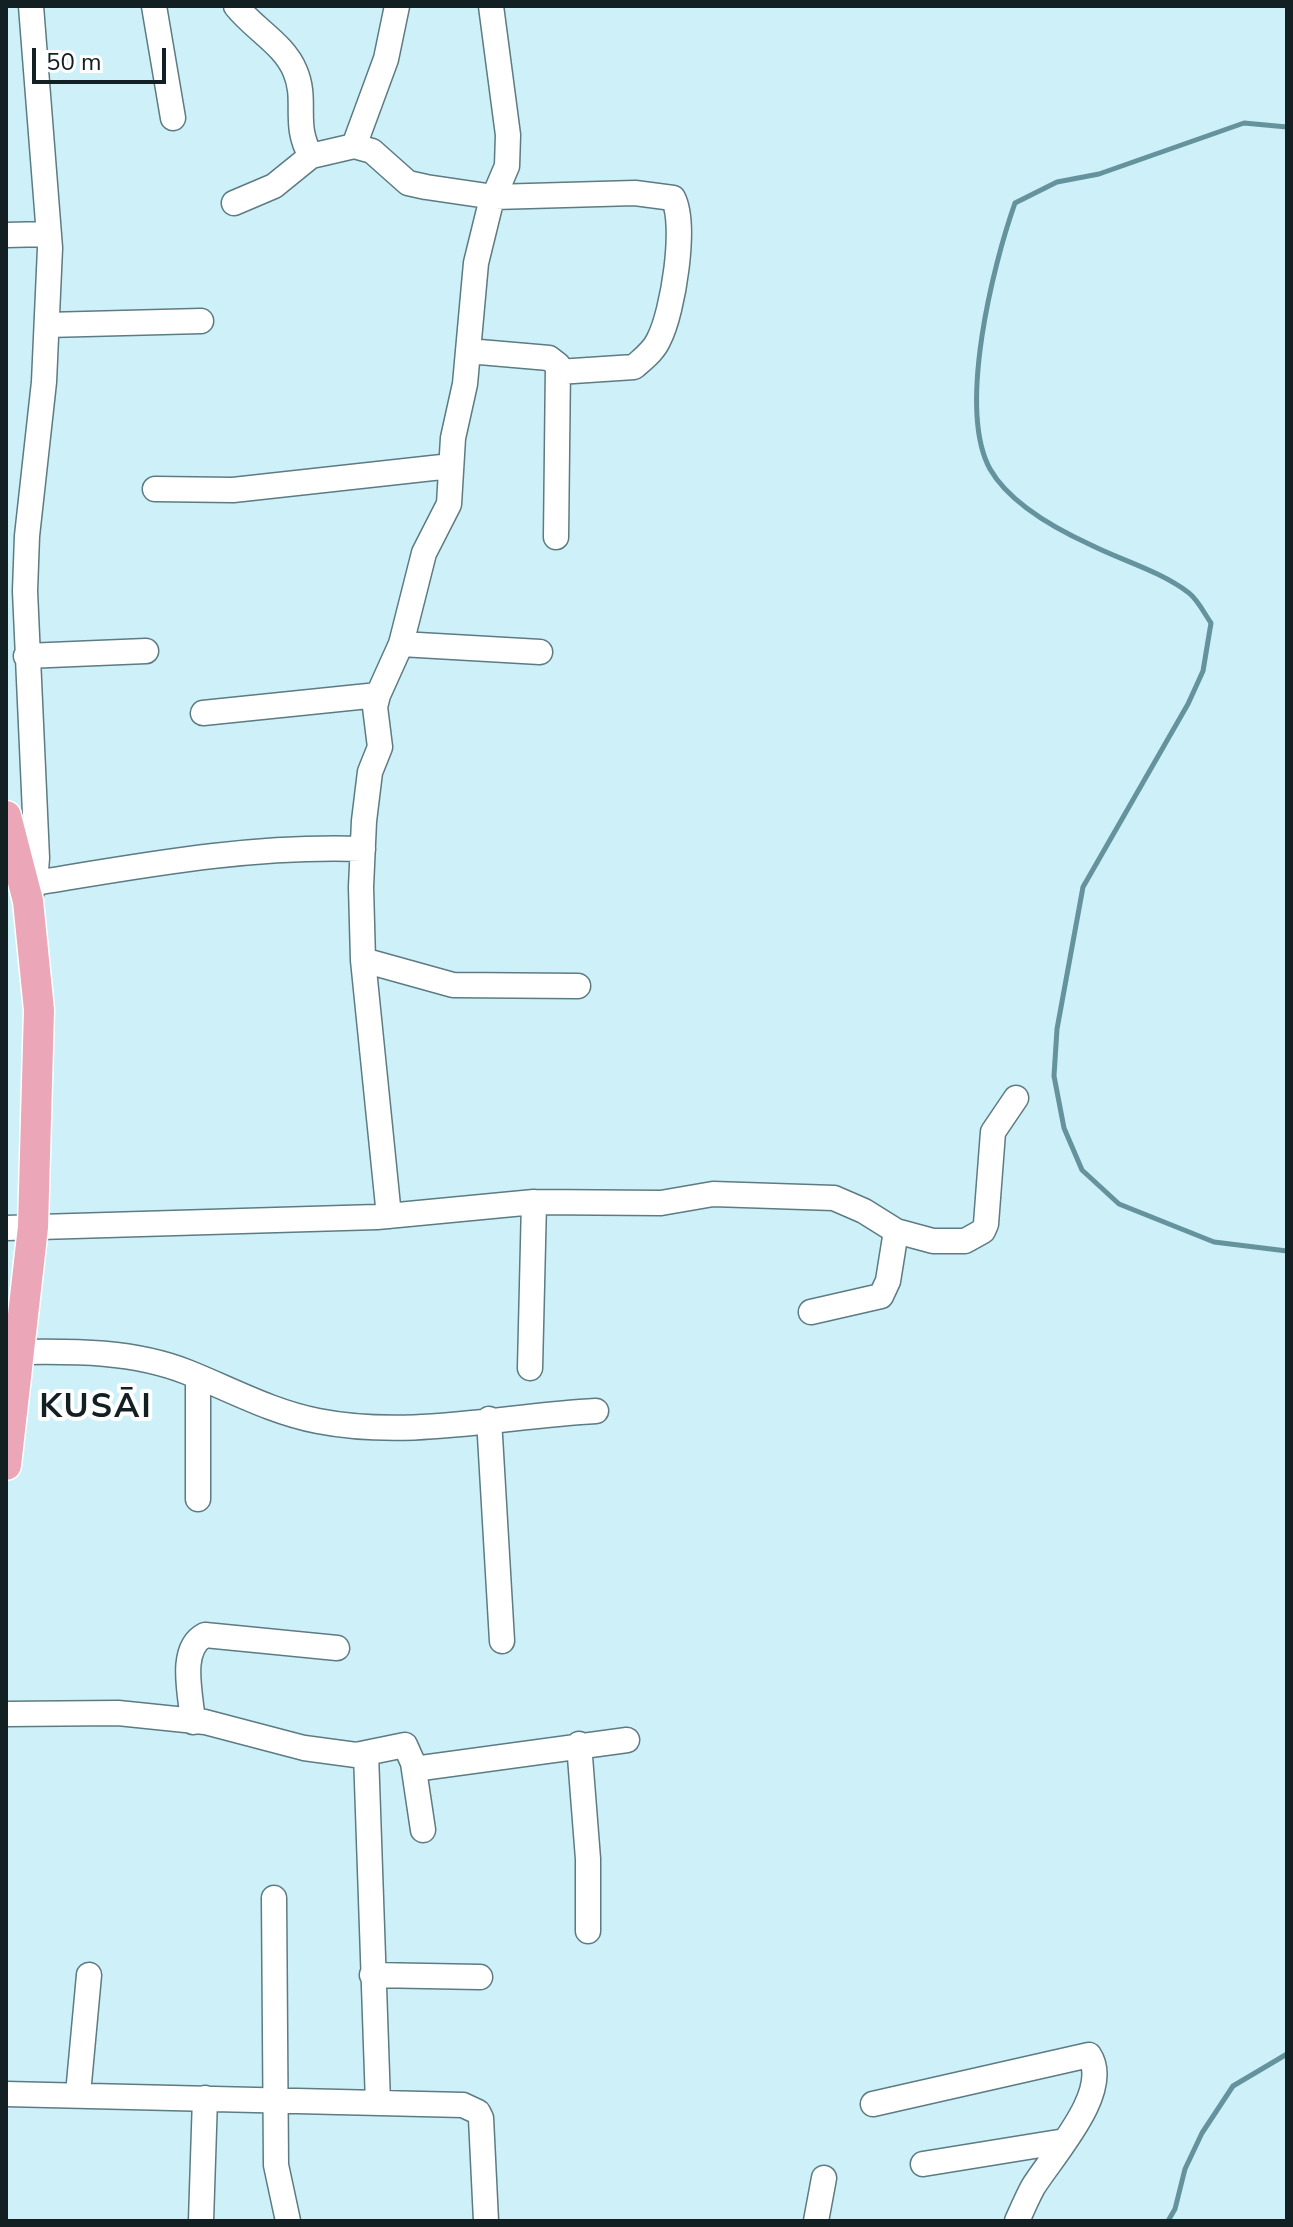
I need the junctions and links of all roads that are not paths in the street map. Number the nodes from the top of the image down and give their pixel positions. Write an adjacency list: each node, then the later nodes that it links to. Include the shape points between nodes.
1 (31, 6): 11 (street)
2 (154, 6): 6 (street)
3 (236, 6): 8 (street, via 294,67 300,136)
4 (397, 6): 7 (street, via 386,59)
5 (491, 6): 9 (street, via 508,153)
6 (173, 118)
7 (354, 146): 8 (street); 9 (street, via 372,151 408,183)
8 (311, 156): 10 (street, via 274,186)
9 (494, 197): 15 (street, via 476,263); 16 (street, via 664,194 678,208 671,291 659,340 634,367)
10 (234, 203)
11 (49, 234): 12 (street); 14 (street)
12 (6, 235)
13 (201, 321): 14 (street)
14 (47, 325): 23 (street, via 27,536)
15 (468, 351): 16 (street, via 549,358); 17 (street)
16 (558, 372): 19 (street)
17 (451, 466): 18 (street, via 233,490); 20 (street, via 449,504 424,553)
18 (155, 489)
19 (556, 537)
20 (401, 644): 22 (street); 24 (street)
21 (146, 651): 23 (street)
22 (540, 652)
23 (26, 656): 28 (street, via 36,806)
24 (378, 695): 25 (street); 27 (street, via 380,747 370,772)
25 (203, 713)
26 (6, 816): 28 (main road)
27 (363, 849): 28 (street, via 212,854); 29 (street)
28 (32, 892): 34 (main road, via 39,1010)
29 (363, 960): 30 (street, via 453,985); 33 (street)
30 (578, 986)
31 (1016, 1098): 35 (street, via 993,1132 983,1231 955,1242 913,1239)
32 (534, 1202): 33 (street); 35 (street, via 661,1203 713,1194 815,1195 849,1203); 38 (street)
33 (389, 1216): 34 (street)
34 (20, 1227): 37 (main road)
35 (896, 1231): 36 (street, via 881,1296)
36 (811, 1312)
37 (19, 1352): 39 (street, via 97,1352 157,1363); 42 (main road)
38 (530, 1368)
39 (198, 1378): 41 (street, via 290,1414 356,1426 415,1429); 43 (street)
40 (596, 1411): 41 (street)
41 (489, 1419): 44 (street)
42 (6, 1465)
43 (198, 1499)
44 (502, 1641)
45 (337, 1648): 47 (street, via 205,1635 189,1652)
46 (6, 1714): 47 (street, via 107,1712)
47 (193, 1722): 50 (street, via 241,1729 304,1748)
48 (627, 1740): 49 (street)
49 (579, 1744): 51 (street); 54 (street)
50 (366, 1753): 51 (street, via 405,1745); 56 (street)
51 (414, 1769): 52 (street)
52 (423, 1830)
53 (274, 1898): 61 (street)
54 (588, 1931)
55 (89, 1975): 59 (street)
56 (372, 1975): 57 (street); 62 (street)
57 (480, 1977)
58 (6, 2094): 59 (street)
59 (78, 2094): 60 (street)
60 (205, 2098): 61 (street); 67 (street)
61 (275, 2099): 62 (street); 68 (street, via 276,2165)
62 (378, 2103): 69 (street, via 455,2104 478,2112)
63 (873, 2104): 64 (street, via 1089,2055 1095,2081)
64 (1065, 2141): 65 (street); 71 (street)
65 (923, 2164)
66 (824, 2178): 70 (street)
67 (201, 2221)
68 (288, 2221)
69 (486, 2221)
70 (816, 2221)
71 (1017, 2221)

